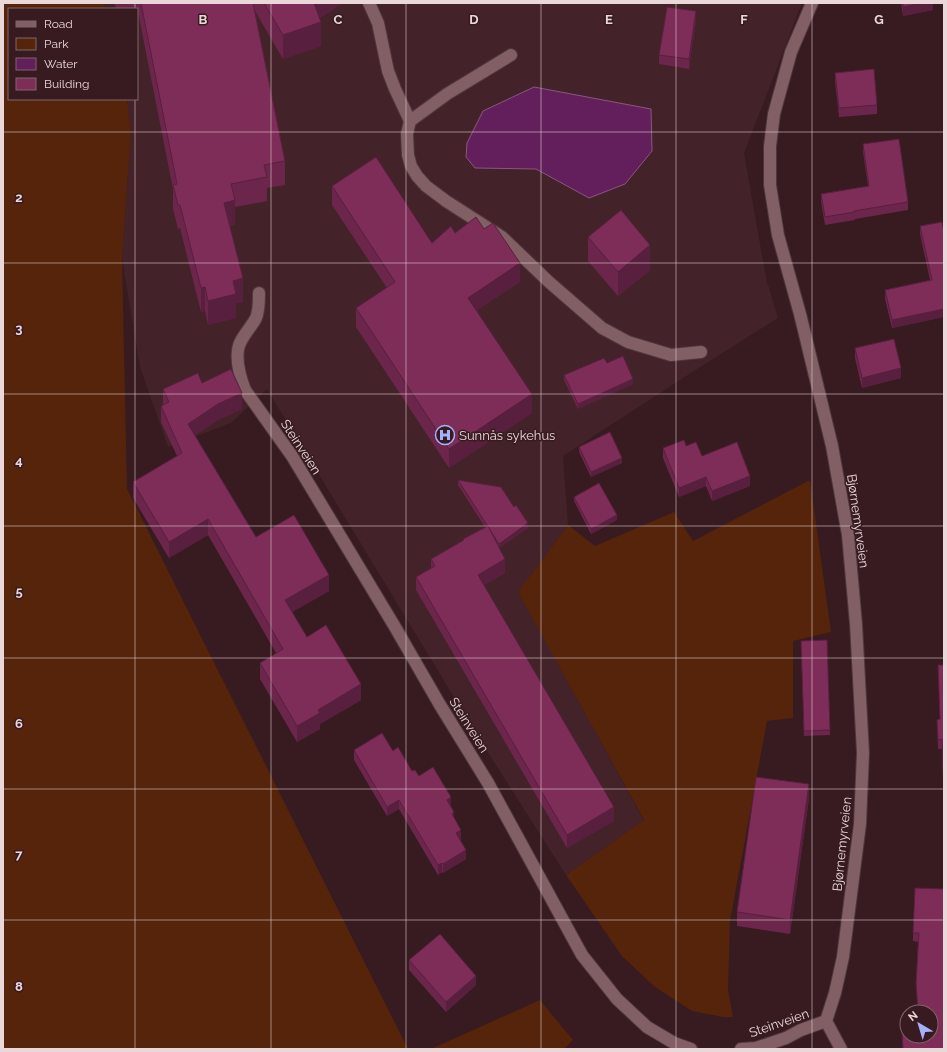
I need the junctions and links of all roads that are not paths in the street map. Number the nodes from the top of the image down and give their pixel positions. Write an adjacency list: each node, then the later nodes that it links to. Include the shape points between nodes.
1 (369, 3): 4 (street, via 378,23 388,71)
2 (812, 3): 7 (street, Bjørnemyrveien, via 791,52 774,114 770,146 770,185 778,235 832,446 848,535 856,624 863,753 860,824 843,957)
3 (511, 55): 4 (street, via 447,94)
4 (410, 121): 6 (street, via 406,134 408,155 417,176 446,201 502,237 602,328 628,342 671,355)
5 (259, 293): 8 (street, Steinveien, via 257,317 238,349 239,373 244,390 292,456 488,782 582,955 617,999 647,1027 674,1043)
6 (701, 352)
7 (826, 1021): 9 (street, Steinveien, via 756,1048); 10 (street)
8 (691, 1049)
9 (741, 1049)
10 (841, 1049)

